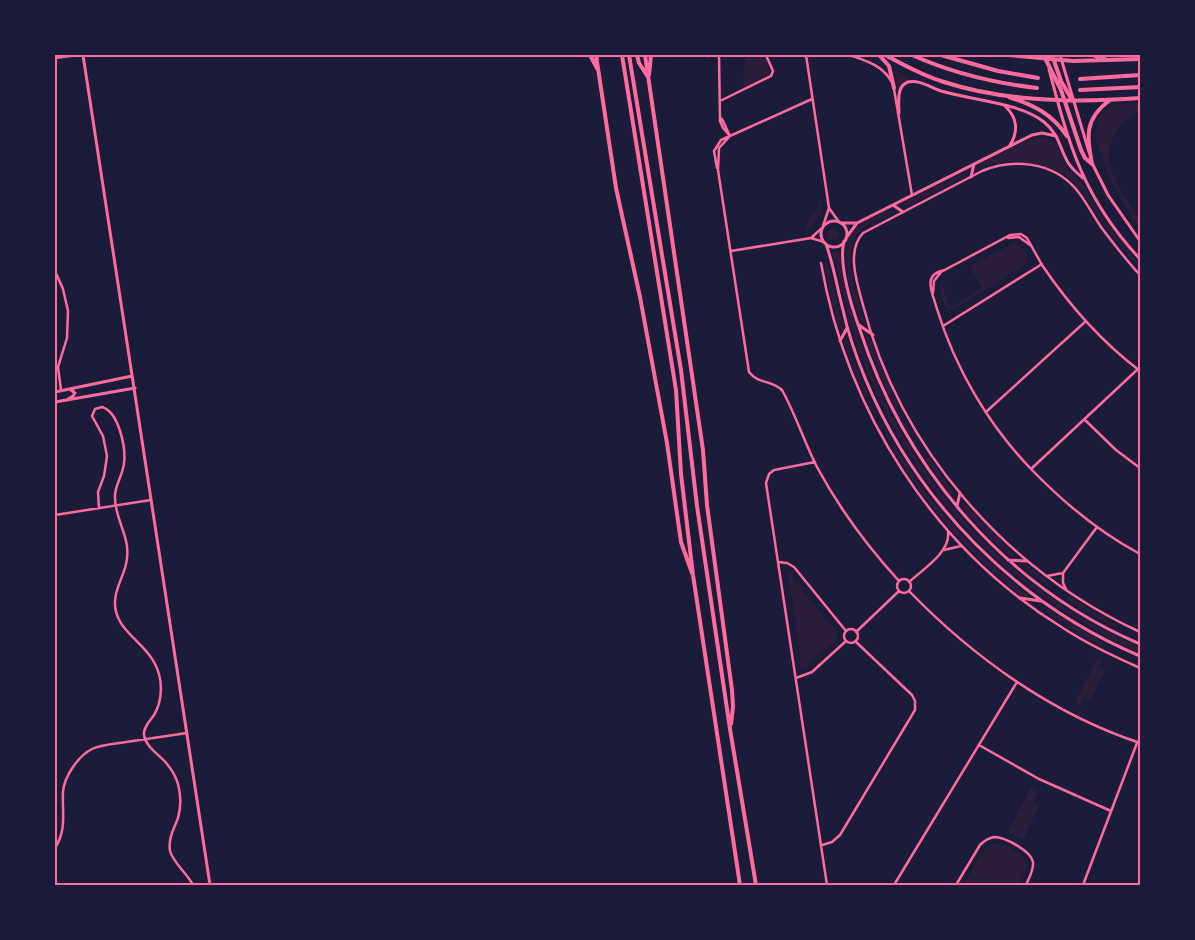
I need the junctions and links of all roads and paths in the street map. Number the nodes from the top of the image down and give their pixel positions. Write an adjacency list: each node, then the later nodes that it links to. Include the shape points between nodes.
1 (78, 55): 23 (street)
2 (83, 55): 79 (street)
3 (590, 55): 28 (main road)
4 (596, 55): 28 (main road)
5 (622, 55): 106 (main road, via 676,390 681,474)
6 (629, 55): 125 (main road, via 684,390 697,506)
7 (637, 55): 30 (main road)
8 (645, 55): 30 (main road)
9 (651, 55): 30 (main road)
10 (719, 55): 44 (street)
11 (766, 55): 44 (street, via 773,75)
12 (806, 55): 39 (street)
13 (850, 55): 34 (street, via 882,69)
14 (879, 55): 34 (main road, via 889,66)
15 (885, 55): 37 (main road, via 943,82)
16 (912, 55): 35 (main road, via 981,79)
17 (941, 55): 31 (main road, via 998,72)
18 (1009, 55): 22 (main road)
19 (1052, 55): 24 (main road)
20 (1060, 55): 26 (street)
21 (1093, 55): 27 (main road)
22 (1046, 57): 24 (main road); 40 (street); 41 (main road)
23 (55, 58)
24 (1053, 60): 26 (main road); 42 (main road)
25 (1140, 60): 27 (main road)
26 (1061, 61): 27 (main road); 42 (street)
27 (1111, 61)
28 (599, 72): 106 (main road, via 616,188 667,443 681,542)
29 (1140, 75): 32 (main road)
30 (648, 77): 125 (main road, via 703,450 709,522 732,690)
31 (1038, 78)
32 (1080, 79)
33 (1140, 87): 36 (main road)
34 (894, 88): 46 (street)
35 (1037, 88)
36 (1080, 90)
37 (1000, 94): 40 (main road); 48 (main road, via 1039,108 1056,121)
38 (1140, 98): 43 (main road)
39 (812, 99): 47 (street); 57 (street)
40 (1057, 100): 41 (main road); 48 (street)
41 (1065, 100): 42 (main road); 52 (main road, via 1081,150)
42 (1072, 100): 43 (main road); 52 (street)
43 (1111, 100): 52 (main road, via 1098,111 1089,129)
44 (720, 101): 47 (street, via 722,128)
45 (1005, 106): 46 (street, via 955,95 914,81 900,90); 49 (street, via 1036,116); 50 (street, via 1013,115 1016,126)
46 (899, 112): 55 (street)
47 (730, 136): 66 (street, via 719,148 718,170)
48 (1067, 136): 54 (street)
49 (1057, 137): 50 (street, via 1037,134); 54 (street, via 1070,165)
50 (1010, 146): 51 (street)
51 (974, 164): 53 (street); 55 (street)
52 (1092, 164): 64 (street, via 1108,195)
53 (970, 177): 58 (street); 71 (street, via 1000,165 1022,163 1046,168 1074,187)
54 (1083, 178): 67 (street, via 1106,218)
55 (912, 195): 56 (street)
56 (894, 205): 58 (street); 60 (street)
57 (829, 208): 59 (street); 61 (street)
58 (903, 212): 76 (street, via 863,233 855,247 858,282)
59 (840, 223): 60 (street); 61 (street, via 830,221); 63 (street, via 846,230)
60 (858, 223): 63 (street)
61 (823, 227): 62 (street); 65 (street, via 821,234)
62 (811, 238): 65 (street); 66 (street)
63 (845, 240): 65 (street, via 834,247); 73 (street, via 843,265)
64 (1140, 241)
65 (825, 243): 75 (street)
66 (731, 251): 88 (street, via 749,372 756,379 775,384 782,390)
67 (1140, 260)
68 (821, 263): 77 (street)
69 (1042, 264): 72 (street); 74 (street); 74 (street, via 1027,238 1014,234 934,274 930,289)
70 (55, 271): 82 (street, via 66,300 69,320 58,367)
71 (1140, 274)
72 (1086, 321): 78 (street); 86 (street)
73 (858, 324): 76 (street); 94 (street, via 892,410 921,460)
74 (943, 326): 86 (street, via 962,370)
75 (848, 328): 77 (street); 114 (street, via 874,400 918,477 970,539)
76 (873, 335): 91 (street, via 915,431)
77 (840, 341): 98 (street, via 860,394 885,444 909,482)
78 (1139, 370): 87 (street)
79 (132, 376): 80 (street); 81 (street)
80 (135, 388): 84 (street); 92 (street)
81 (70, 389): 82 (street); 84 (street, via 74,394)
82 (61, 390): 83 (street)
83 (55, 392)
84 (62, 401): 85 (street)
85 (55, 402)
86 (987, 411): 90 (street)
87 (1085, 420): 89 (street); 90 (street)
88 (815, 462): 104 (street, via 778,469 769,474 766,488); 108 (street, via 847,516)
89 (1140, 468)
90 (1031, 469): 97 (street)
91 (960, 493): 94 (street); 103 (street)
92 (151, 500): 93 (street); 126 (street)
93 (116, 505): 95 (street); 95 (street, via 124,449 116,422 105,408 98,407 92,416 103,436 107,456 98,492); 127 (street, via 128,549 125,569 117,588 116,611 124,628 149,653 161,688 155,713 144,731)
94 (957, 507): 102 (street)
95 (98, 508): 96 (street)
96 (55, 515)
97 (1097, 527): 101 (street); 105 (street)
98 (948, 531): 99 (street); 100 (street)
99 (962, 546): 100 (street); 113 (street)
100 (943, 551): 109 (street)
101 (1140, 554)
102 (1008, 560): 103 (street); 120 (street, via 1074,609)
103 (1027, 561): 107 (street)
104 (778, 562): 115 (street, via 794,567); 123 (street)
105 (1063, 573): 107 (street); 112 (street, via 1063,583)
106 (693, 575): 135 (main road)
107 (1046, 576): 112 (street)
108 (899, 581): 109 (street, via 905,579); 110 (street)
109 (909, 582): 111 (street, via 911,587)
110 (899, 591): 111 (street); 116 (street)
111 (908, 591): 124 (street, via 960,639)
112 (1068, 592): 117 (street)
113 (1020, 598): 114 (street); 122 (street, via 1082,640)
114 (1043, 601): 121 (street, via 1095,634)
115 (846, 631): 116 (street, via 852,629); 118 (street)
116 (856, 632): 119 (street, via 858,637)
117 (1140, 632)
118 (846, 641): 119 (street); 123 (street, via 812,672)
119 (855, 641): 131 (street, via 912,695 915,710 840,835)
120 (1140, 644)
121 (1140, 656)
122 (1140, 668)
123 (795, 679): 131 (street)
124 (1017, 682): 128 (street, via 1073,714); 129 (street)
125 (730, 729): 136 (main road)
126 (187, 733): 127 (street); 134 (street)
127 (146, 739): 132 (street, via 97,747 78,761 63,791 63,826); 133 (street, via 168,765 178,784 180,806 171,834 170,851)
128 (1139, 743): 130 (street)
129 (979, 745): 130 (street, via 1039,779); 138 (street)
130 (1111, 811): 141 (street)
131 (821, 845): 137 (street)
132 (55, 848)
133 (193, 885)
134 (210, 885)
135 (740, 885)
136 (756, 885)
137 (827, 885)
138 (894, 885)
139 (956, 885): 140 (street, via 980,845 988,839 998,838 1030,855 1033,867)
140 (1026, 885)
141 (1083, 885)

